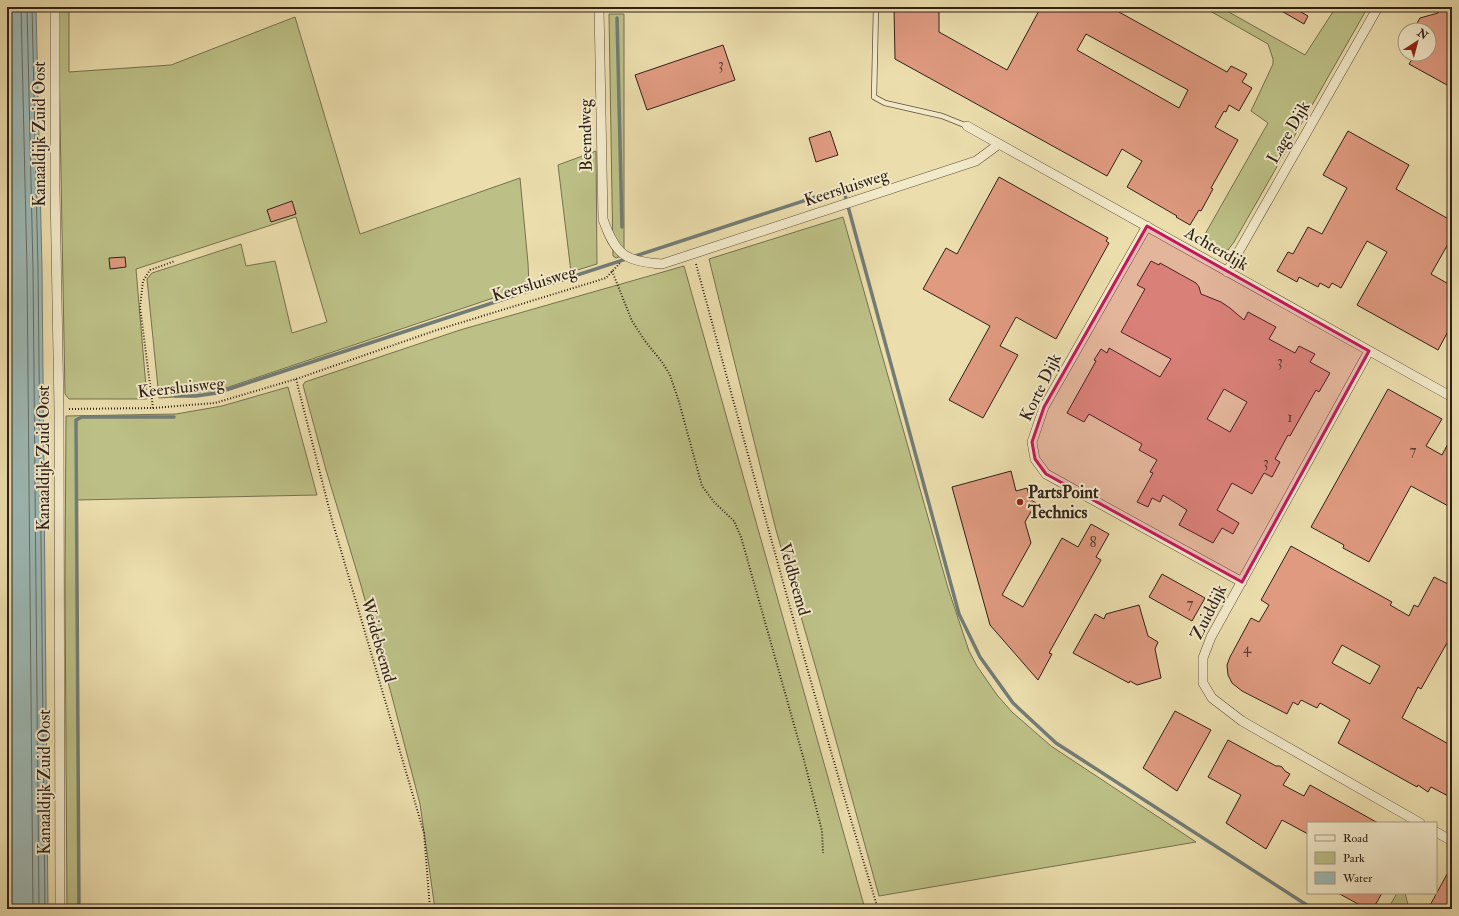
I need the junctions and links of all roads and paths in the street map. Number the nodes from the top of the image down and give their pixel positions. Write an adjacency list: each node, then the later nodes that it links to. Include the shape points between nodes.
1 (55, 7): 17 (street, Kanaaldijk Zuid Oost)
2 (599, 7): 9 (street, Beemdweg, via 603,219 616,248)
3 (876, 7): 5 (lane, via 874,97 885,103 942,116)
4 (1378, 7): 12 (street, Lage Dijk)
5 (967, 126): 6 (street, Achterdijk)
6 (999, 144): 7 (street, Achterdijk); 8 (street, Keersluisweg, via 976,161)
7 (1147, 226): 12 (street, Achterdijk); 18 (street, Korte Dijk, via 1044,407 1032,442 1035,459 1046,474)
8 (693, 254): 9 (street, Keersluisweg, via 662,264 643,263); 25 (path, Veldbeemd)
9 (625, 256): 11 (path, Keersluisweg)
10 (175, 260): 16 (path, via 150,270 143,281 140,307)
11 (612, 271): 14 (path, Keersluisweg, via 606,278 437,330); 22 (path, via 632,321 670,375 702,486 734,521 741,537 804,760 822,831)
12 (1227, 272): 13 (street, Achterdijk)
13 (1369, 351): 15 (street, Achterdijk); 18 (street, Zuiddijk)
14 (296, 379): 16 (path, Keersluisweg, via 215,403); 24 (path, Weidebeemd, via 332,520 424,833)
15 (1452, 397)
16 (153, 408): 17 (path, Keersluisweg)
17 (59, 409): 23 (street, Kanaaldijk Zuid Oost)
18 (1242, 582): 19 (street, Zuiddijk, via 1211,637 1203,658 1203,683 1212,698 1242,721)
19 (1418, 822)
20 (1437, 833): 21 (street)
21 (1452, 841)
22 (823, 853)
23 (60, 909)
24 (430, 909)
25 (878, 909)

